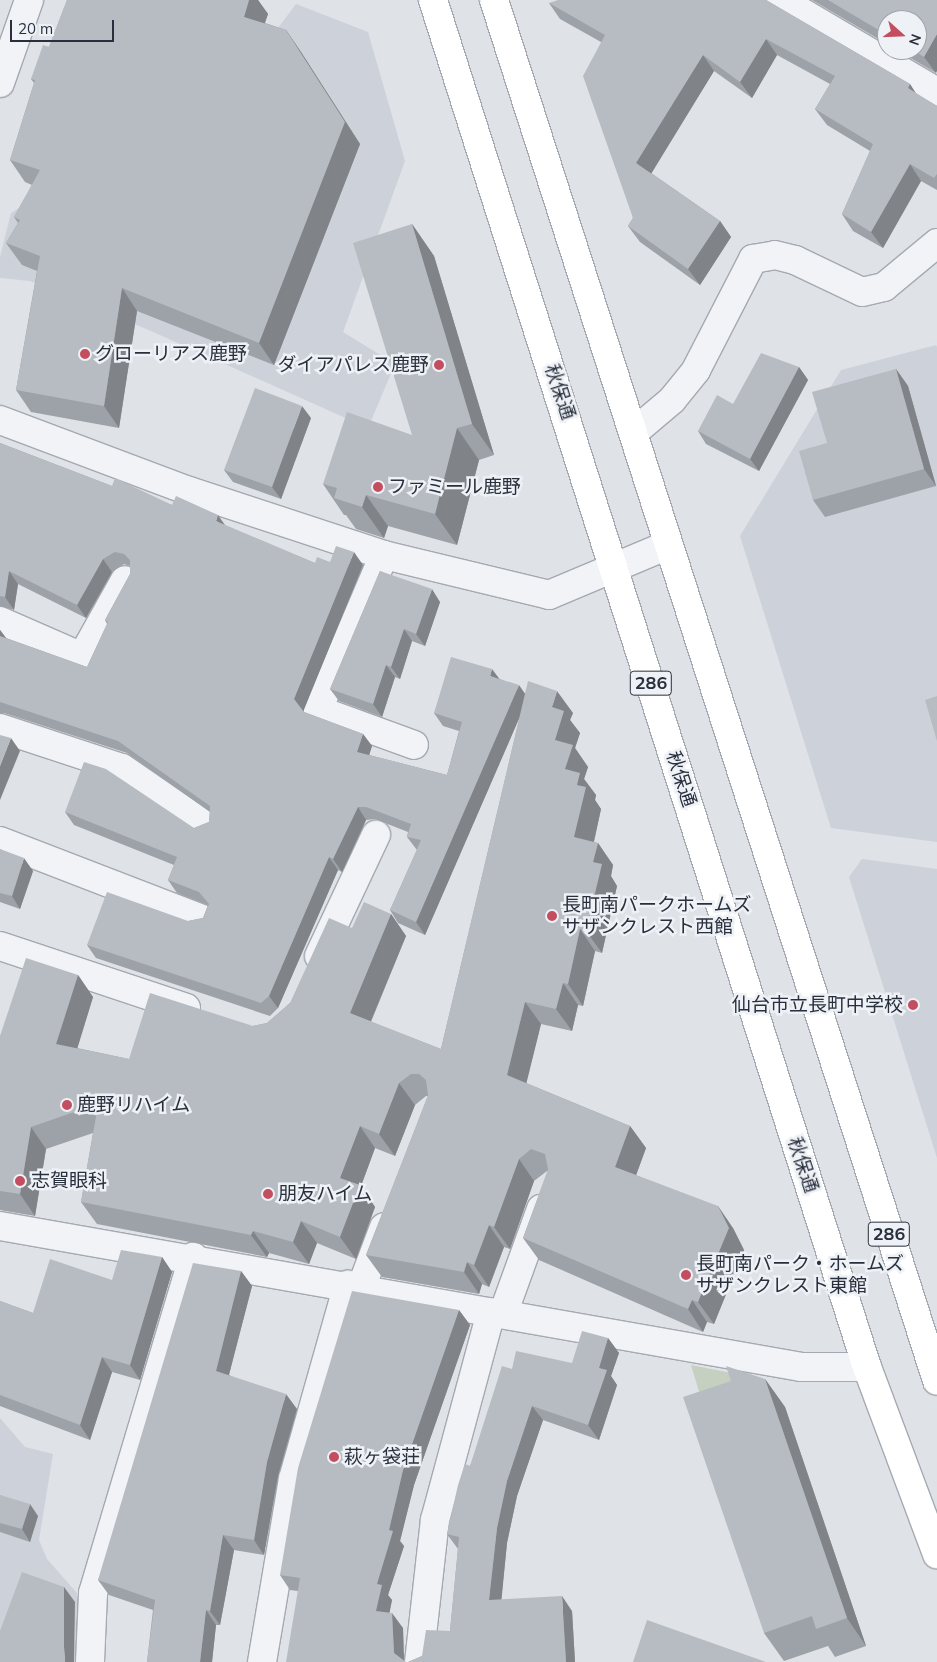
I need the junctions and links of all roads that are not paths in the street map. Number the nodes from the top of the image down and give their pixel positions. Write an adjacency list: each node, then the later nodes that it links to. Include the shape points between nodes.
1 (29, 0): 5 (street)
2 (433, 0): 12 (highway, 秋保通 / 286)
3 (494, 0): 9 (highway, 286)
4 (781, 0): 6 (street)
5 (0, 83)
6 (937, 92)
7 (937, 243): 9 (street, via 884,287 862,292 795,260 774,255 753,260 696,370 672,400)
8 (0, 420): 11 (street, via 189,491)
9 (633, 433): 10 (highway, 286)
10 (668, 545): 12 (street); 31 (highway, 286)
11 (384, 555): 12 (street, via 549,595); 16 (street, via 318,710)
12 (614, 565): 30 (highway, 秋保通 / 286)
13 (125, 580): 14 (street, via 82,657)
14 (0, 621)
15 (0, 728): 17 (street, via 122,768)
16 (414, 745)
17 (205, 825)
18 (376, 835): 22 (street)
19 (0, 841): 20 (street)
20 (202, 919)
21 (0, 946): 23 (street)
22 (307, 983)
23 (215, 1018)
24 (549, 1186): 29 (street)
25 (393, 1204): 28 (street)
26 (0, 1226): 27 (street)
27 (193, 1257): 28 (street); 33 (street, via 93,1593)
28 (354, 1287): 29 (street); 34 (street, via 293,1479)
29 (497, 1313): 30 (street, via 801,1367); 35 (street, via 436,1520)
30 (867, 1367): 32 (highway, 秋保通 / 286)
31 (937, 1381)
32 (937, 1554)
33 (90, 1662)
34 (262, 1662)
35 (420, 1662)

